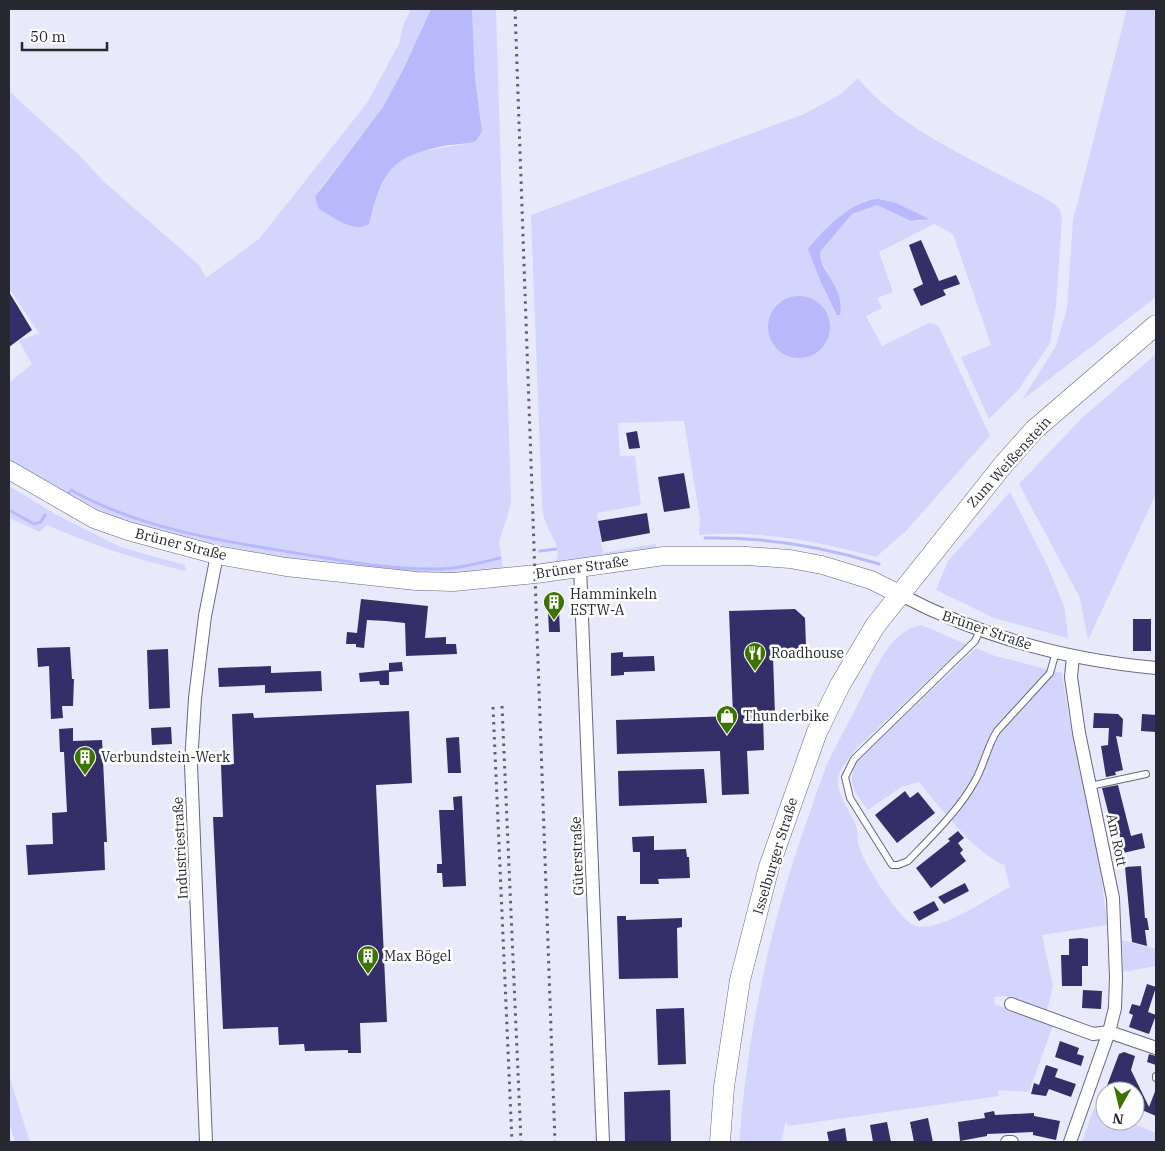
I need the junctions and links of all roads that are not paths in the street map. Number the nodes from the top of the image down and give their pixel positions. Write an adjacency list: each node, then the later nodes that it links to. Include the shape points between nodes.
1 (1156, 325): 5 (main road, Zum Weißenstein, via 1034,430)
2 (9, 470): 3 (main road, Brüner Straße, via 94,519)
3 (216, 555): 4 (main road, Brüner Straße, via 286,567 416,581 454,582); 15 (street, Industriestraße, via 198,669 191,764)
4 (580, 568): 5 (main road, Brüner Straße, via 697,554 775,557 839,569); 16 (street, Güterstraße)
5 (899, 594): 6 (street, Brüner Straße); 17 (main road, Isselburger Straße, via 875,626 828,708 768,867 740,980 724,1087)
6 (980, 630): 7 (street, Brüner Straße); 7 (lane, via 975,641 854,759 845,776 850,798 892,865 908,861 960,801 974,782 997,731 1050,673)
7 (1056, 652): 8 (street, Brüner Straße)
8 (1073, 656): 9 (street, Brüner Straße); 11 (street, Am Rott, via 1071,678)
9 (1156, 668)
10 (1146, 774): 11 (lane)
11 (1090, 786): 13 (street, Am Rott, via 1113,898 1116,977 1115,1008)
12 (1011, 1004): 13 (street, via 1093,1034)
13 (1109, 1032): 14 (street); 20 (street, Am Rott)
14 (1156, 1048)
15 (206, 1142)
16 (604, 1142)
17 (720, 1142)
18 (1007, 1142): 19 (street)
19 (1012, 1142)
20 (1070, 1142)

